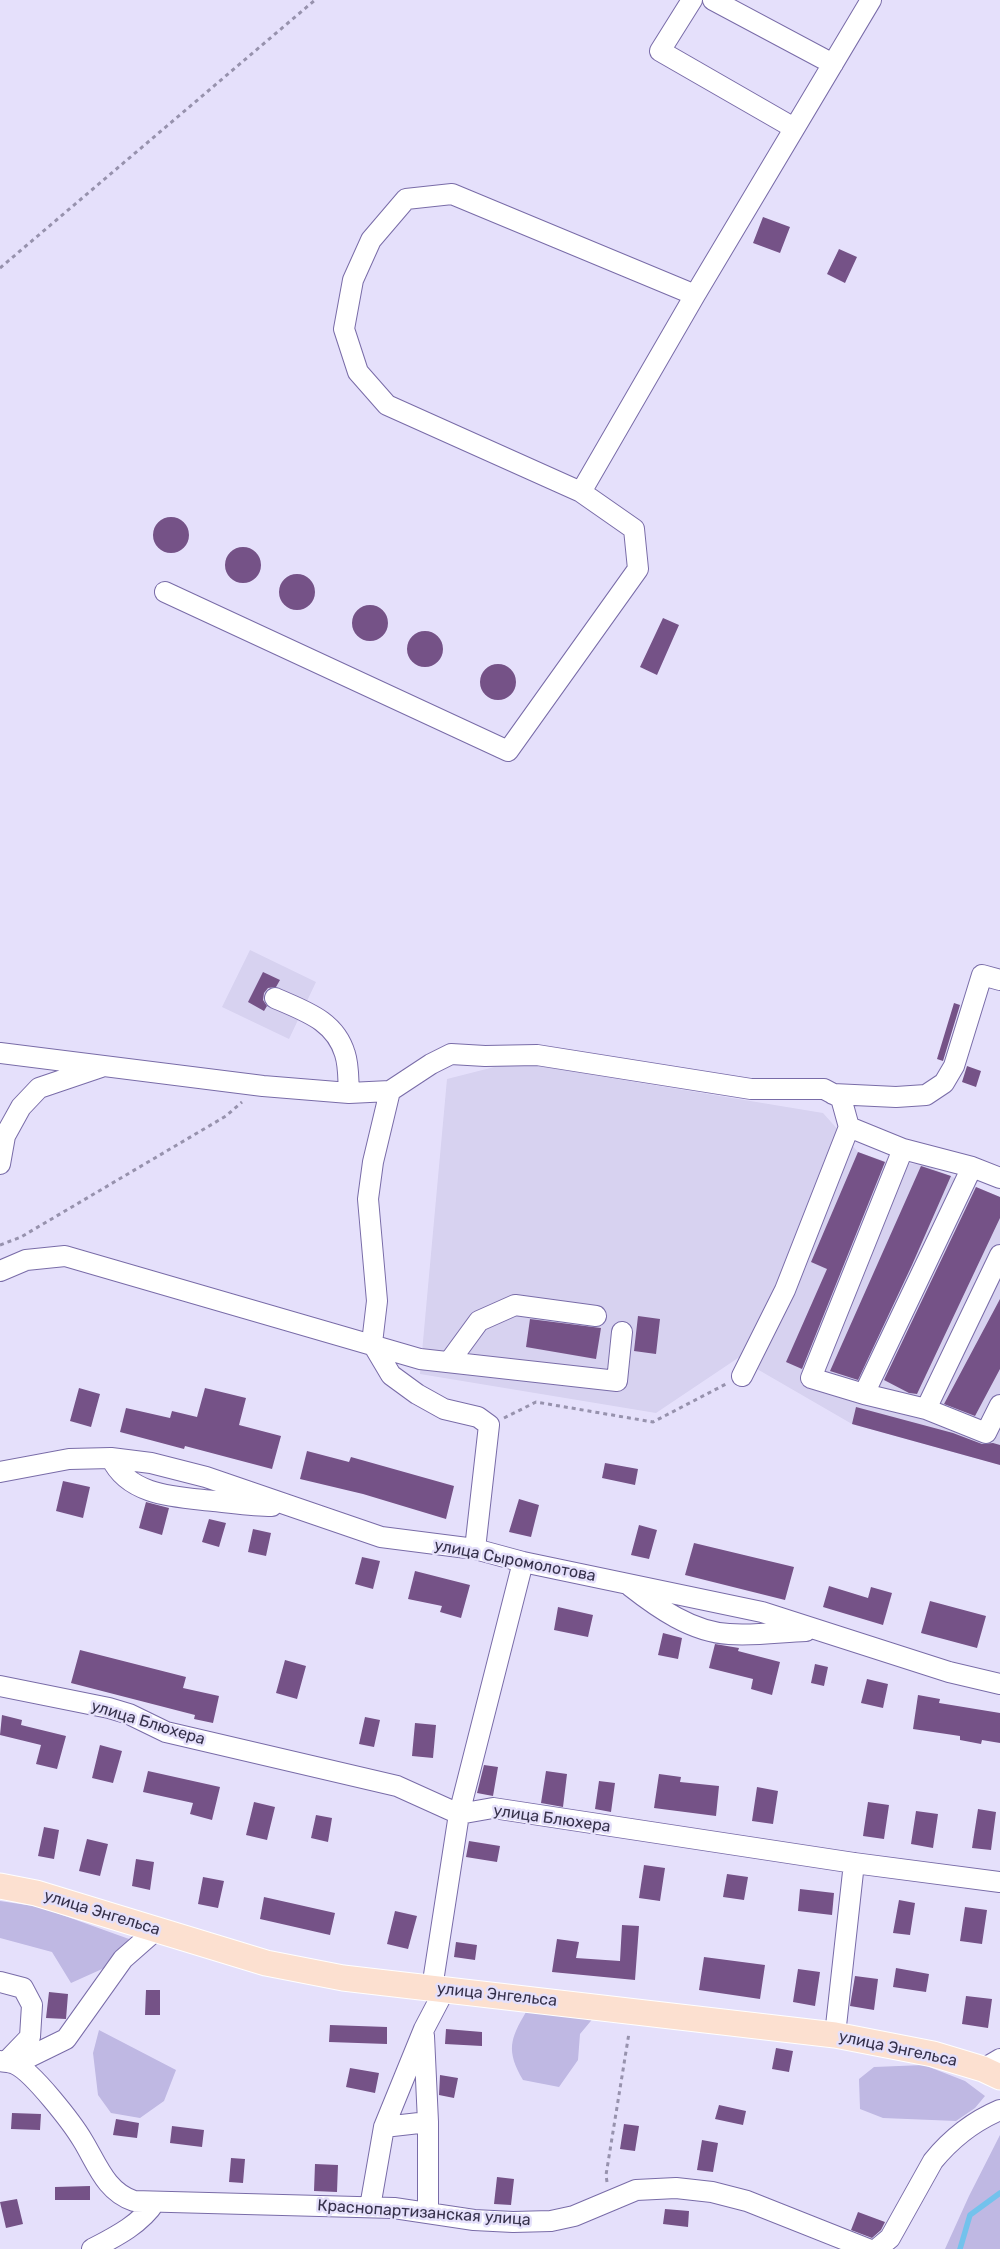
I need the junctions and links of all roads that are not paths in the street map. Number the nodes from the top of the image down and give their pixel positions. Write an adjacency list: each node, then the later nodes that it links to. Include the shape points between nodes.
1 (692, 0): 5 (street, via 660,51)
2 (713, 0): 4 (street)
3 (871, 0): 4 (street)
4 (832, 64): 5 (street)
5 (794, 128): 6 (street)
6 (695, 295): 7 (street); 7 (street, via 452,194 406,199 371,240 353,280 344,329 358,372 387,405)
7 (581, 492): 8 (street, via 634,529 638,569 508,751)
8 (165, 592)
9 (1000, 980): 15 (street, via 982,975 954,1066 944,1083 926,1095)
10 (275, 998): 14 (street, via 329,1024 346,1055)
11 (0, 1053): 12 (street)
12 (105, 1066): 14 (street, via 263,1086); 18 (street, via 39,1088 21,1107 5,1136)
13 (390, 1091): 14 (street); 15 (street, via 451,1054 537,1055 751,1089 824,1089); 25 (street, via 368,1199 377,1301)
14 (349, 1093)
15 (833, 1094): 16 (street, via 841,1098)
16 (849, 1127): 17 (street); 27 (street, via 785,1290)
17 (903, 1149): 19 (street); 28 (street, via 811,1378)
18 (0, 1164)
19 (972, 1167): 20 (street); 28 (street)
20 (1000, 1178)
21 (1000, 1255): 30 (street)
22 (0, 1271): 25 (street, via 26,1260 65,1256)
23 (596, 1316): 26 (street, via 515,1305 479,1321)
24 (622, 1332): 26 (street, via 617,1381)
25 (372, 1343): 26 (street, via 420,1359); 35 (street, via 391,1375 416,1394 444,1409 478,1417 489,1425)
26 (449, 1362)
27 (742, 1376)
28 (864, 1394): 30 (street)
29 (1000, 1405): 31 (street)
30 (926, 1409): 31 (street)
31 (993, 1435)
32 (111, 1458): 33 (street, улица Сыромолотова, via 69,1459); 34 (street, улица Сыромолотова, via 179,1469); 34 (street, via 119,1471 138,1485 164,1495 248,1506)
33 (0, 1472)
34 (292, 1506): 35 (street, улица Сыромолотова, via 381,1537)
35 (475, 1550): 36 (street, улица Сыромолотова)
36 (523, 1562): 37 (street, улица Сыромолотова); 41 (street)
37 (627, 1584): 38 (street, улица Сыромолотова, via 762,1612); 38 (street, via 660,1610 699,1627 728,1634)
38 (820, 1631): 39 (street, улица Сыромолотова, via 949,1672)
39 (1000, 1684)
40 (0, 1686): 41 (street, улица Блюхера, via 109,1708 166,1732 398,1786)
41 (459, 1814): 42 (street, улица Блюхера, via 492,1808); 47 (street)
42 (854, 1863): 43 (street, улица Блюхера); 49 (street)
43 (1000, 1882)
44 (0, 1886): 45 (main road, улица Энгельса, via 36,1893)
45 (156, 1930): 47 (main road, улица Энгельса, via 266,1963 343,1978); 50 (street, via 123,1959 66,2039)
46 (0, 1982): 50 (street, via 23,1988 32,2005 30,2037)
47 (439, 1989): 48 (street); 49 (main road, улица Энгельса)
48 (424, 2029): 53 (street); 54 (street)
49 (836, 2035): 51 (main road, улица Энгельса)
50 (7, 2062): 55 (street, Краснопартизанская улица, via 33,2078 82,2138 114,2191 134,2200)
51 (994, 2068)
52 (1000, 2110): 60 (street, via 941,2151 890,2238)
53 (428, 2122): 54 (street); 57 (street)
54 (384, 2127): 56 (street)
55 (155, 2202): 56 (street, Краснопартизанская улица); 58 (street, via 147,2214)
56 (370, 2207): 57 (street, Краснопартизанская улица)
57 (428, 2211): 59 (street, Краснопартизанская улица, via 474,2220 551,2221 574,2216 636,2190 657,2188 712,2192 747,2201)
58 (92, 2249)
59 (868, 2249)
60 (877, 2249)

